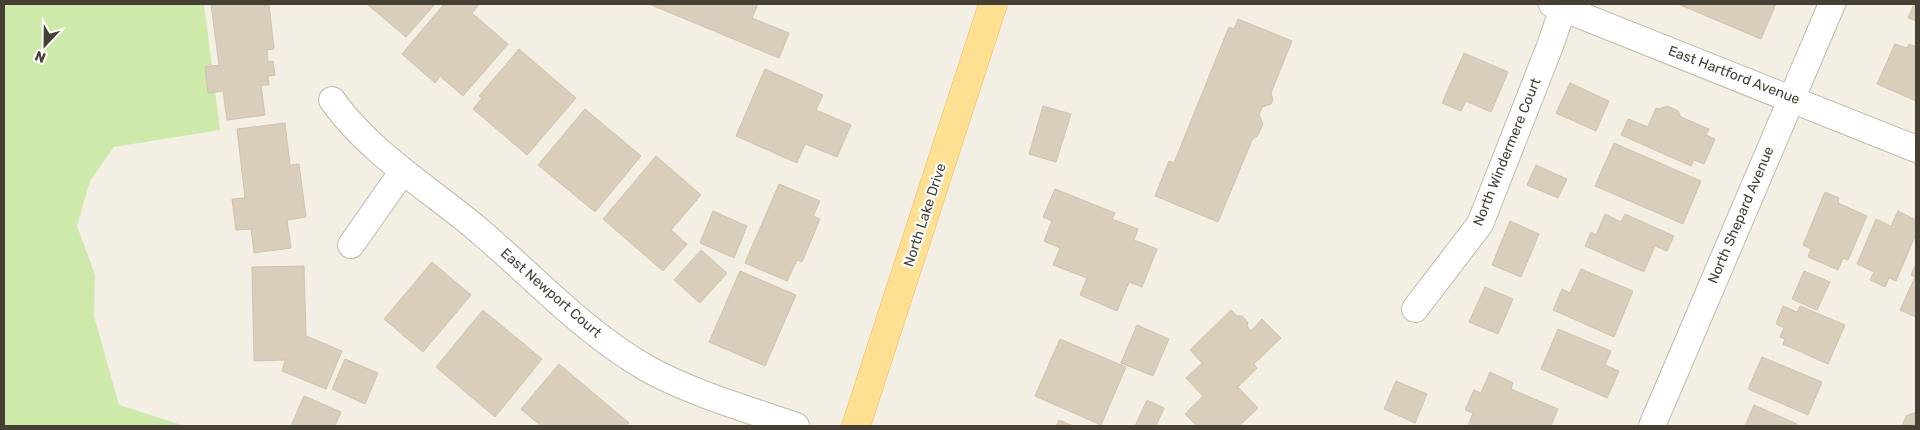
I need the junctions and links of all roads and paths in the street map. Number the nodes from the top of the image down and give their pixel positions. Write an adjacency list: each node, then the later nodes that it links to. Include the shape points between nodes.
1 (993, 4): 11 (main road, North Lake Drive)
2 (1832, 4): 4 (street, North Shepard Avenue)
3 (1557, 6): 4 (street, East Hartford Avenue); 9 (street, North Windermere Court, via 1550,46 1480,224)
4 (1791, 98): 6 (street, East Hartford Avenue); 12 (street, North Shepard Avenue)
5 (332, 100): 7 (street, East Newport Court, via 369,143)
6 (1916, 149)
7 (403, 171): 8 (street); 10 (street, East Newport Court, via 476,228 584,325 648,369 689,388)
8 (351, 245)
9 (1414, 309)
10 (796, 426)
11 (856, 426)
12 (1652, 426)

